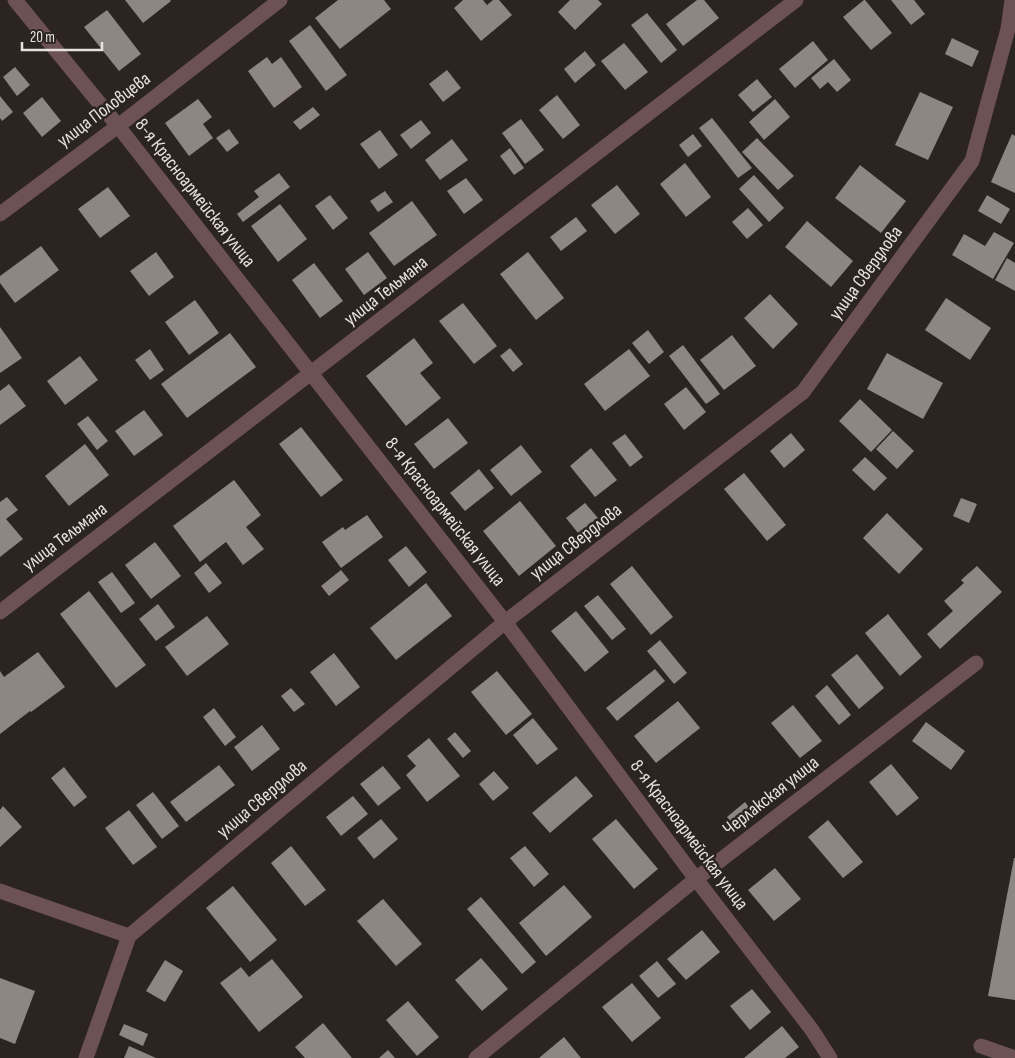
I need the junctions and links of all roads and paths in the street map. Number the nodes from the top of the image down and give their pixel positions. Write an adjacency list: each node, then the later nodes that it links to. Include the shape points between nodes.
1 (15, 0): 5 (street, 8-я Красноармейская улица)
2 (280, 0): 5 (street, улица Половцева)
3 (796, 0): 7 (street, улица Тельмана)
4 (1012, 0): 9 (street, улица Свердлова, via 1008,29 972,161 803,392)
5 (118, 126): 6 (street, улица Половцева); 7 (street, 8-я Красноармейская улица)
6 (0, 214)
7 (311, 373): 8 (street, улица Тельмана); 9 (street, 8-я Красноармейская улица)
8 (0, 612)
9 (505, 622): 11 (street, 8-я Красноармейская улица); 13 (street, улица Свердлова)
10 (976, 663): 11 (street, Черлакская улица)
11 (696, 879): 16 (street, Черлакская улица); 17 (street, 8-я Красноармейская улица)
12 (0, 891): 13 (street)
13 (129, 936): 15 (street)
14 (981, 1046): 18 (street)
15 (86, 1058)
16 (476, 1058)
17 (830, 1058)
18 (1014, 1058)

